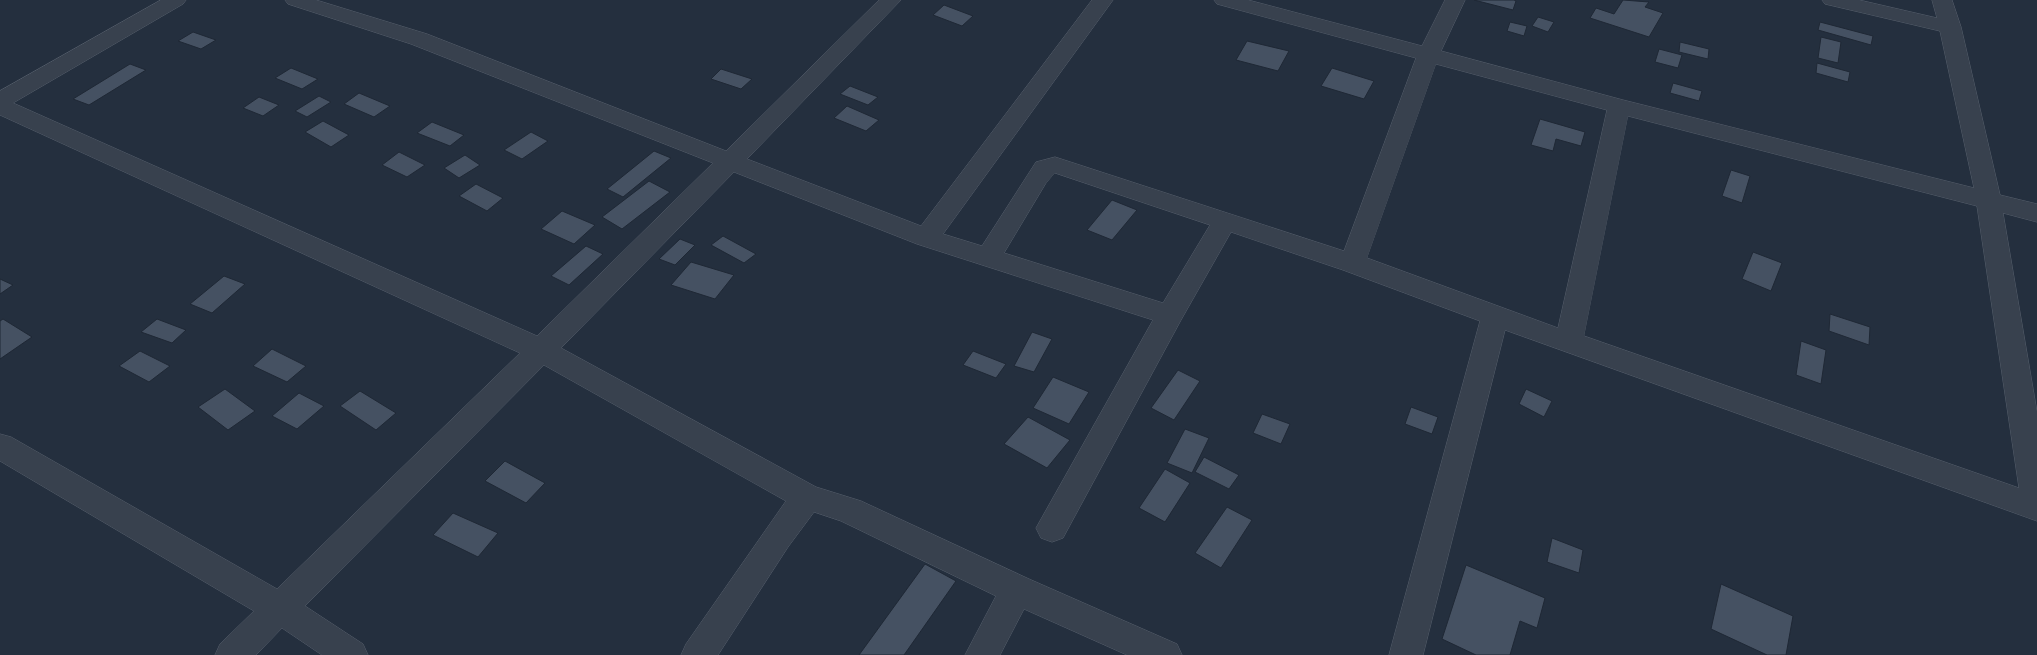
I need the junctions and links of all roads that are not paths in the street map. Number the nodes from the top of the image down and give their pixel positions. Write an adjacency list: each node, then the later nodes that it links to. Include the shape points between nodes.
1 (176, 0): 11 (street)
2 (295, 0): 14 (street, via 419,39)
3 (891, 0): 14 (street)
4 (1103, 0): 18 (street)
5 (1224, 0): 10 (street)
6 (1454, 0): 10 (street)
7 (1832, 0): 9 (street)
8 (1942, 0): 9 (street)
9 (1950, 27): 15 (street)
10 (1429, 54): 13 (street); 20 (street)
11 (0, 101)
12 (0, 106): 24 (street)
13 (1619, 106): 15 (street); 23 (street)
14 (730, 161): 18 (street); 24 (street)
15 (1989, 201): 16 (street); 27 (street)
16 (2037, 213)
17 (1226, 220): 19 (street, via 1056,165 1045,168 1041,173); 20 (street); 21 (street)
18 (926, 238): 19 (street)
19 (988, 258): 21 (street)
20 (1352, 263): 22 (street)
21 (1170, 315): 29 (street)
22 (1495, 316): 23 (street); 37 (street)
23 (1568, 342): 28 (street)
24 (541, 350): 26 (street); 31 (street)
25 (0, 446): 31 (street)
26 (807, 497): 30 (street, via 850,511); 34 (street)
27 (2037, 504)
28 (2037, 508)
29 (1052, 528)
30 (1018, 590): 35 (street); 36 (street)
31 (280, 608): 32 (street); 33 (street)
32 (232, 655)
33 (351, 655)
34 (698, 655)
35 (982, 655)
36 (1165, 655)
37 (1406, 655)

